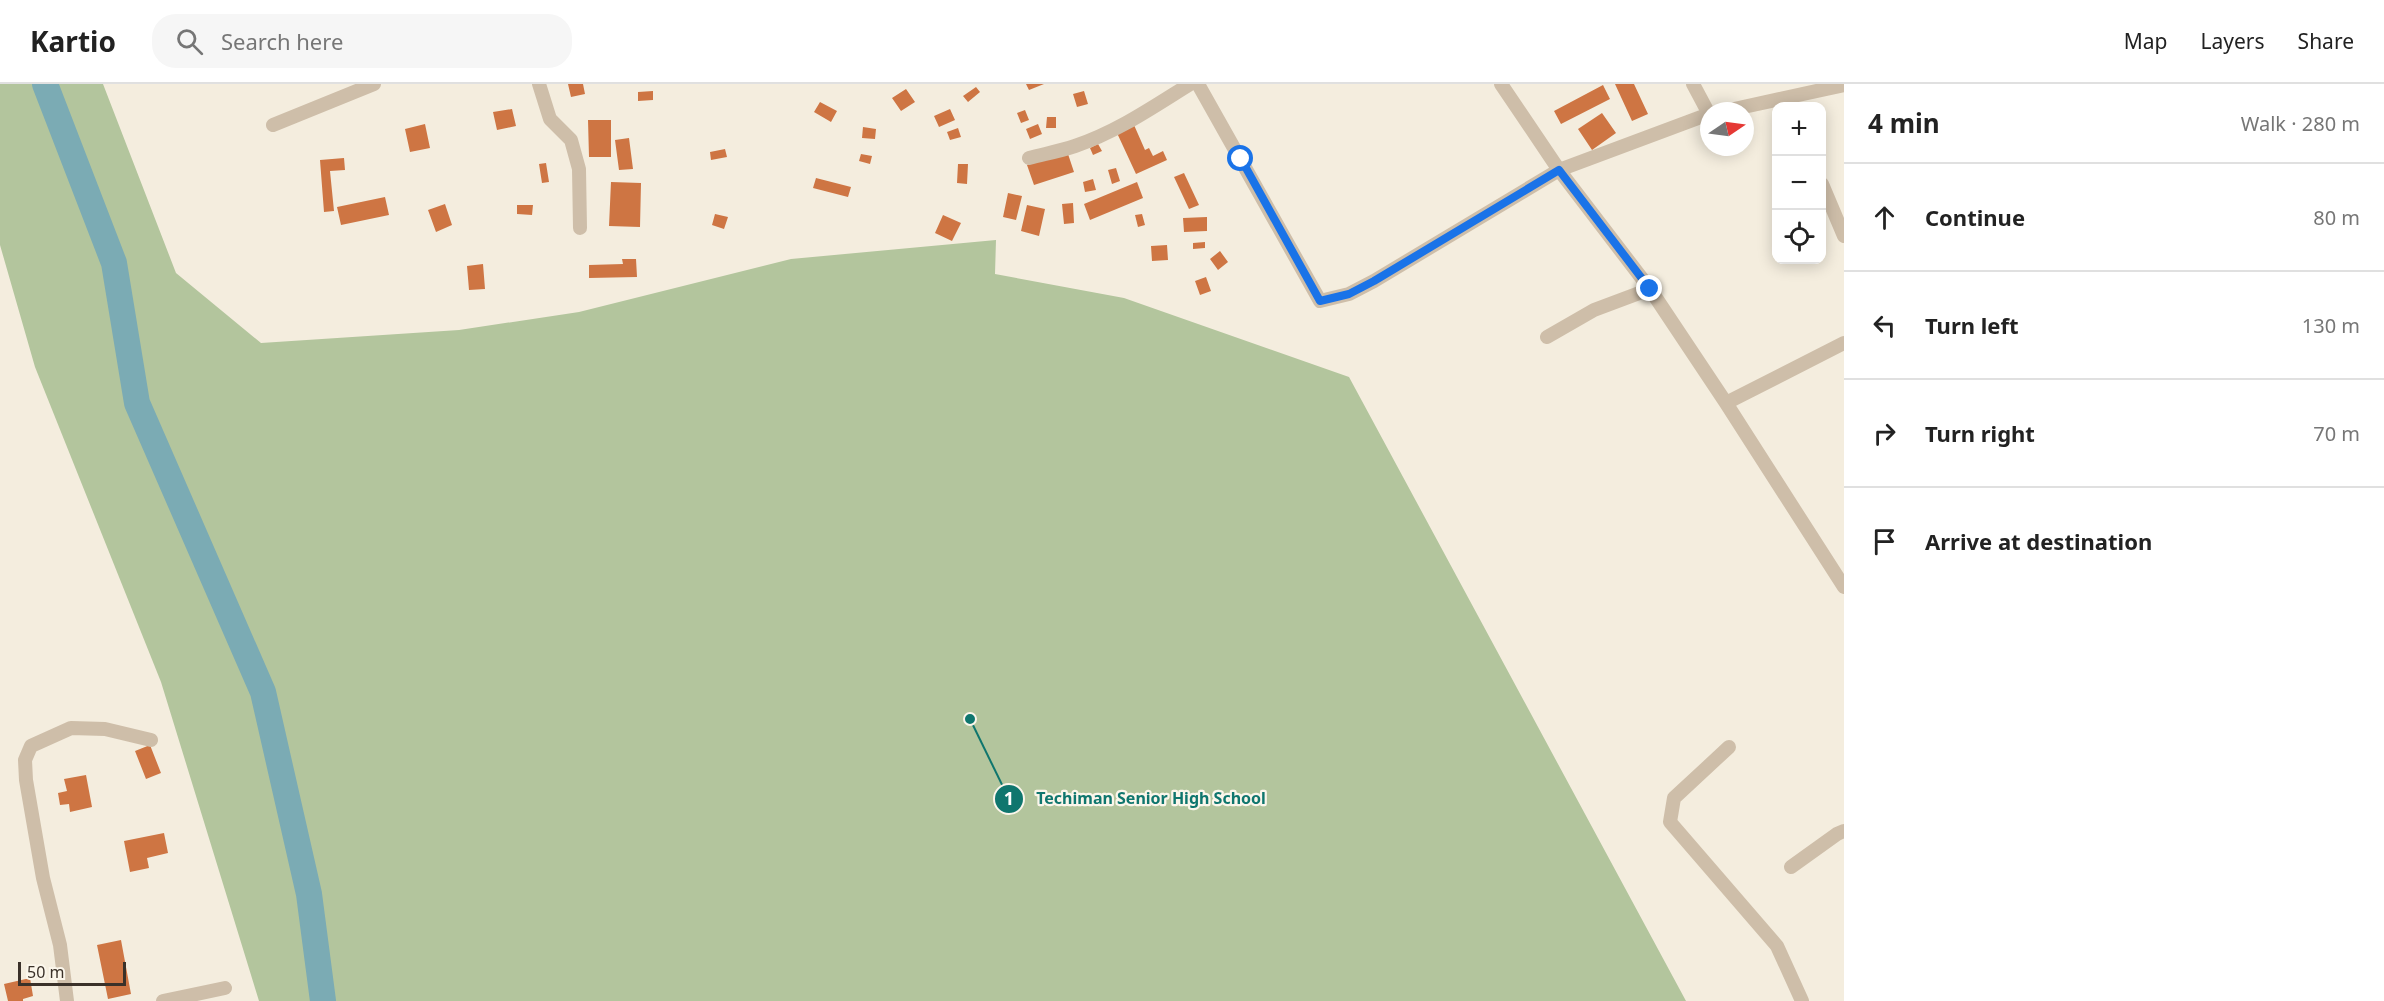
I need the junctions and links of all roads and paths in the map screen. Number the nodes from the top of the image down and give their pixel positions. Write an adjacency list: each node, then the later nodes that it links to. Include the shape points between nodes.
1 (374, 84): 11 (street)
2 (539, 84): 15 (street, via 550,119 571,140 579,170)
3 (1190, 84): 12 (street, via 1106,133)
4 (1198, 84): 13 (street, via 1320,301 1349,294 1374,281)
5 (1501, 84): 13 (street)
6 (1693, 84): 13 (street, via 1709,114)
7 (1844, 85): 8 (street)
8 (1799, 102)
9 (1772, 105): 10 (street)
10 (1754, 107)
11 (273, 125)
12 (1029, 158)
13 (1559, 170): 17 (street)
14 (1826, 195): 16 (street)
15 (580, 228)
16 (1844, 236)
17 (1650, 289): 18 (street, via 1594,310); 20 (street)
18 (1547, 338)
19 (1844, 343): 20 (street)
20 (1726, 403): 21 (street)
21 (1844, 587)
22 (152, 740): 27 (street, via 105,729 71,728 31,746 25,760)
23 (1729, 747): 29 (street, via 1674,798 1670,822 1776,946)
24 (1844, 831): 25 (street)
25 (1791, 867)
26 (225, 988): 28 (street)
27 (67, 1001)
28 (163, 1001)
29 (1802, 1001)

